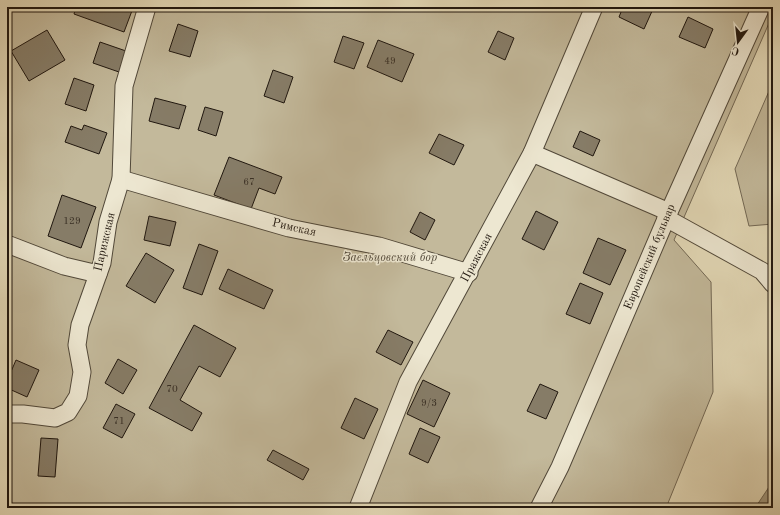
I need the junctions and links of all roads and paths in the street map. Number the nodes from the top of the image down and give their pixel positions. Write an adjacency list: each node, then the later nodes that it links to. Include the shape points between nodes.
1 (147, 7): 5 (street, Парижская, via 124,86)
2 (594, 7): 4 (street, Пражская)
3 (761, 7): 6 (street, Европейский бульвар)
4 (532, 153): 6 (street); 8 (street, Пражская)
5 (121, 179): 8 (street, Римская, via 289,228 379,246); 9 (street, Парижская, via 108,222)
6 (667, 215): 10 (street, via 762,271); 13 (street, Европейский бульвар, via 563,460)
7 (7, 244): 9 (street, via 64,266)
8 (469, 273): 12 (street, Пражская, via 408,382)
9 (98, 274): 11 (street, Парижская, via 80,325 77,345 82,372 78,396 68,412 55,418)
10 (773, 284)
11 (7, 414)
12 (358, 508)
13 (539, 508)

